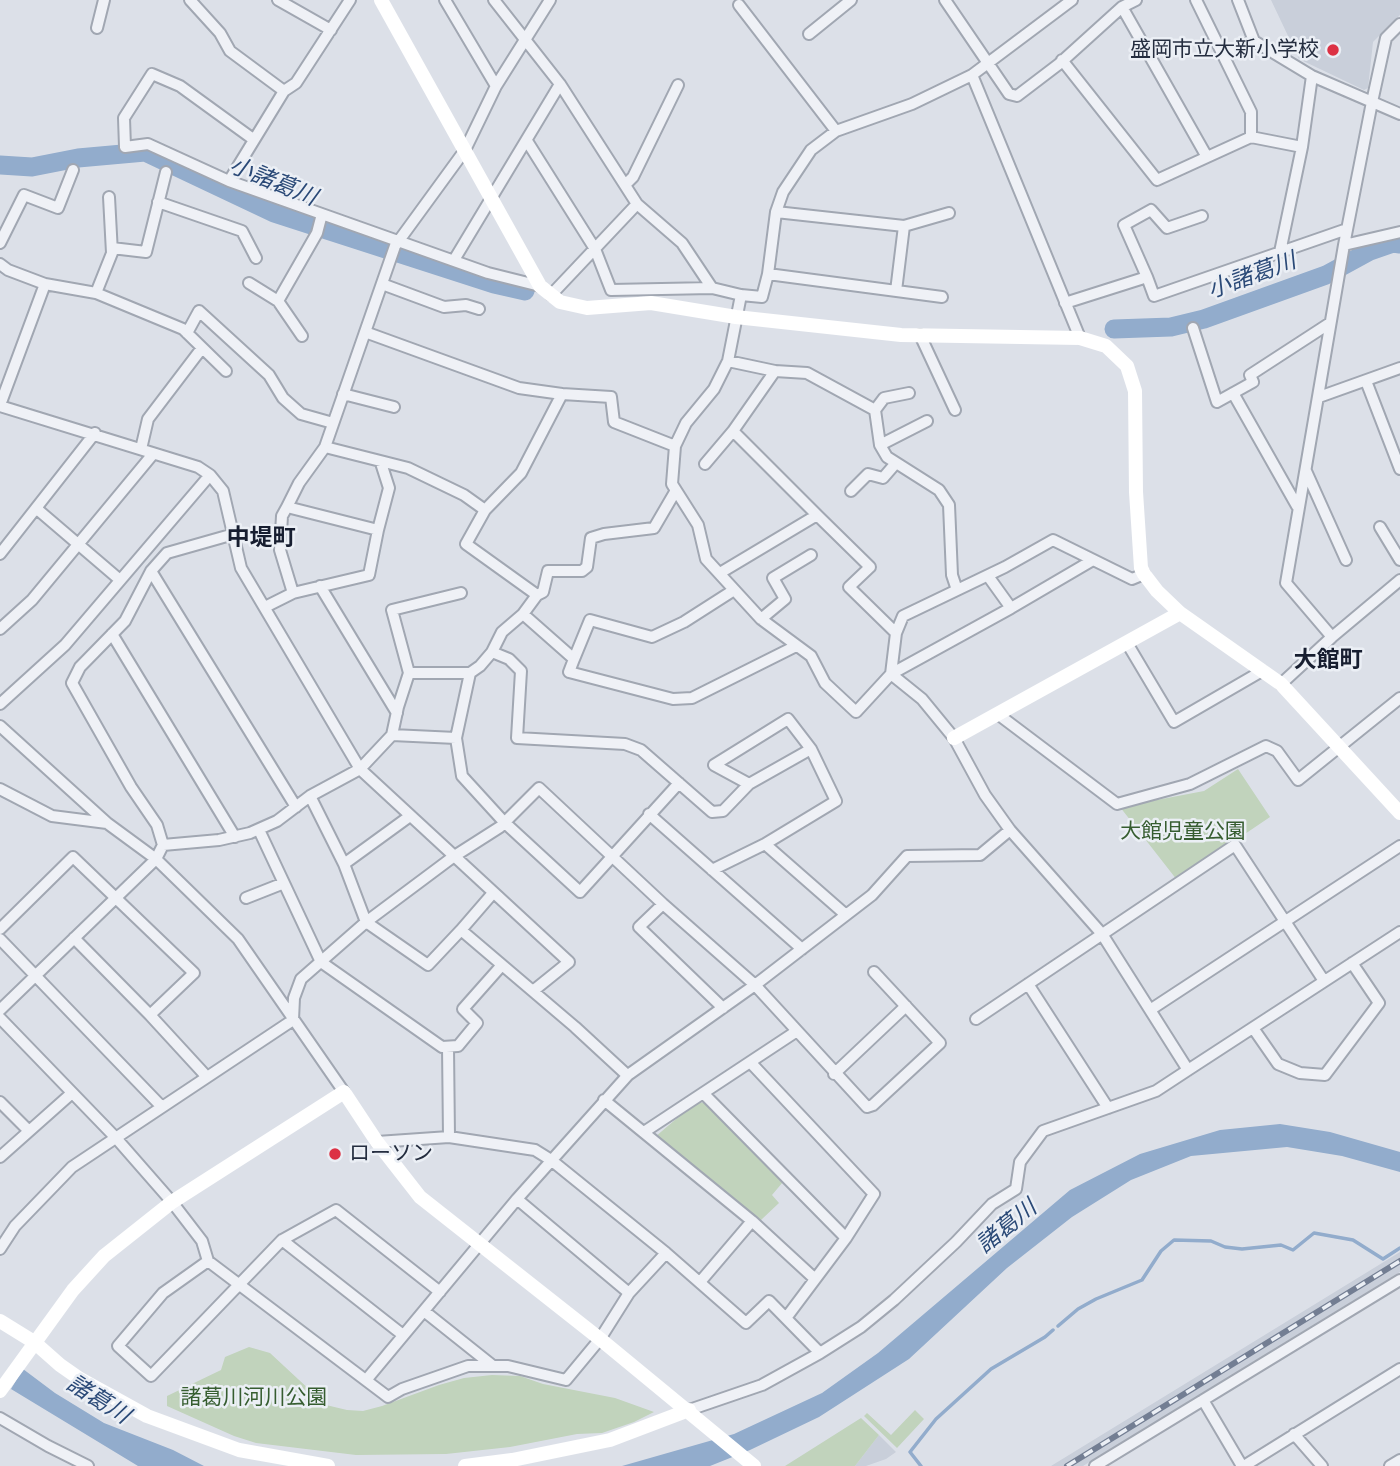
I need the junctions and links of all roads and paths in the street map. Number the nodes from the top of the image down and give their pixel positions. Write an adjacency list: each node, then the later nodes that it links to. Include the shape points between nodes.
1 (104, 0): 18 (street)
2 (190, 0): 31 (street, via 230,51)
3 (278, 0): 19 (street)
4 (349, 0): 19 (street)
5 (381, 0): 39 (street)
6 (445, 0): 30 (street)
7 (494, 0): 21 (street)
8 (550, 0): 21 (street)
9 (851, 0): 20 (street)
10 (945, 0): 25 (street)
11 (1072, 0): 25 (street)
12 (1136, 0): 16 (street)
13 (1196, 0): 23 (street)
14 (1238, 0): 22 (street)
15 (739, 5): 34 (street)
16 (1122, 7): 24 (street); 40 (street)
17 (1400, 24): 32 (street, via 1386,38)
18 (97, 28)
19 (331, 30): 31 (street, via 296,83)
20 (809, 34)
21 (525, 39): 28 (street); 30 (street)
22 (1254, 41): 23 (street); 27 (street)
23 (1223, 55): 35 (street, via 1251,112)
24 (1062, 60): 25 (street, via 1017,96 1009,94); 40 (street, via 1157,180)
25 (988, 64): 26 (street)
26 (972, 75): 34 (street, via 912,104); 77 (street)
27 (1312, 76): 32 (street); 38 (street)
28 (560, 84): 37 (street); 44 (street)
29 (678, 85): 44 (street)
30 (496, 86): 39 (street)
31 (284, 91): 36 (street)
32 (1372, 102): 33 (street); 54 (street)
33 (1400, 114)
34 (836, 131): 49 (street, via 811,150 783,192)
35 (1251, 137): 38 (street); 40 (street)
36 (253, 139): 43 (street); 43 (street, via 180,86 152,74 124,118 125,147 148,144)
37 (527, 141): 46 (street); 60 (street)
38 (1302, 147): 61 (street)
39 (465, 150): 46 (street); 59 (street)
40 (1207, 157)
41 (74, 170): 56 (street, via 58,208 24,195)
42 (166, 172): 47 (street)
43 (229, 181): 52 (street)
44 (625, 185): 48 (street)
45 (110, 197): 58 (street)
46 (491, 199): 63 (street); 71 (street)
47 (158, 202): 58 (street, via 146,252); 62 (street, via 242,231)
48 (637, 204): 60 (street); 70 (street, via 682,243)
49 (776, 212): 53 (street); 65 (street)
50 (949, 213): 53 (street)
51 (1202, 216): 66 (street, via 1167,228 1151,210 1124,225)
52 (321, 217): 59 (street); 76 (street, via 317,233)
53 (904, 226): 72 (street)
54 (1347, 229): 57 (street); 61 (street)
55 (1400, 232): 57 (street)
56 (0, 243)
57 (1344, 246): 80 (street)
58 (112, 248): 73 (street)
59 (395, 248): 63 (street); 69 (street)
60 (596, 248): 70 (street, via 611,290); 71 (street)
61 (1280, 251): 66 (street, via 1154,296)
62 (256, 258)
63 (454, 260): 71 (street)
64 (0, 264): 67 (street)
65 (768, 274): 72 (street); 74 (street, via 762,297)
66 (1147, 277): 77 (street)
67 (45, 284): 73 (street); 98 (street)
68 (248, 284): 76 (street)
69 (382, 284): 78 (street, via 444,307); 82 (street)
70 (712, 288): 74 (street)
71 (545, 291): 79 (street, via 560,302 587,308 651,303)
72 (897, 291): 75 (street)
73 (96, 293): 83 (street)
74 (741, 295): 79 (street)
75 (942, 297)
76 (278, 301): 85 (street)
77 (1065, 303): 86 (street)
78 (479, 309)
79 (736, 317): 84 (street); 88 (street)
80 (1330, 323): 94 (street, via 1250,374 1252,382); 97 (street)
81 (1193, 328): 94 (street, via 1217,402)
82 (365, 332): 95 (street); 96 (street, via 519,388)
83 (187, 333): 87 (street); 103 (street, via 199,311 269,375 301,414)
84 (920, 335): 86 (street); 101 (street)
85 (302, 336)
86 (1080, 338): 136 (street, via 1106,346 1127,366 1135,391 1136,492)
87 (202, 348): 90 (street); 110 (street, via 148,419)
88 (728, 360): 91 (street); 108 (street)
89 (1400, 368): 92 (street)
90 (226, 371)
91 (775, 371): 100 (street, via 807,373); 104 (street)
92 (1366, 381): 97 (street); 106 (street)
93 (909, 393): 100 (street, via 884,397)
94 (1233, 393): 121 (street)
95 (343, 394): 99 (street); 103 (street)
96 (562, 394): 108 (street, via 611,397 614,422); 123 (street, via 521,473)
97 (1319, 397): 116 (street)
98 (0, 405): 105 (street)
99 (394, 407)
100 (874, 410): 107 (street)
101 (955, 410)
102 (927, 421): 107 (street)
103 (333, 423): 109 (street)
104 (733, 431): 114 (street); 124 (street)
105 (95, 433): 110 (street); 122 (street)
106 (1395, 437): 115 (street)
107 (880, 445): 113 (street)
108 (675, 446): 119 (street)
109 (325, 447): 112 (street); 120 (street)
110 (141, 449): 111 (street)
111 (153, 454): 117 (street); 128 (street)
112 (381, 463): 123 (street, via 432,478); 126 (street, via 389,488)
113 (896, 463): 118 (street, via 883,478 868,474); 142 (street, via 939,490 949,505 952,575)
114 (705, 464)
115 (1400, 469)
116 (1306, 471): 121 (street); 132 (street)
117 (210, 475): 127 (street, via 223,491); 138 (street)
118 (850, 491)
119 (675, 492): 135 (street, via 698,525 705,559); 145 (street, via 654,528 591,538 587,568 548,571 543,592)
120 (288, 506): 126 (street); 143 (street, via 282,516 280,550)
121 (1297, 506): 154 (street, via 1286,583)
122 (37, 509): 128 (street); 129 (street)
123 (485, 510): 145 (street, via 466,544)
124 (817, 515): 135 (street); 152 (street, via 870,567 849,587)
125 (1380, 527): 133 (street)
126 (378, 530): 140 (street, via 369,575)
127 (234, 534): 134 (street, via 167,553); 146 (street, via 241,568)
128 (78, 545): 138 (street); 151 (street, via 32,600)
129 (2, 548)
130 (811, 555): 150 (street, via 773,578 785,599)
131 (1093, 559): 136 (street, via 1132,579); 137 (street, via 1053,540); 147 (street)
132 (1346, 560)
133 (1400, 560)
134 (151, 570): 153 (street, via 125,621); 179 (street)
135 (720, 573): 141 (street)
136 (1144, 574): 148 (street)
137 (988, 576): 142 (street); 147 (street)
138 (120, 580): 165 (street, via 65,645)
139 (1400, 580): 154 (street)
140 (320, 586): 143 (street); 166 (street)
141 (734, 590): 150 (street); 158 (street, via 652,637 590,621)
142 (957, 590): 152 (street, via 903,616)
143 (293, 593): 146 (street)
144 (461, 593): 160 (street, via 393,610)
145 (537, 595): 149 (street)
146 (265, 607): 174 (street)
147 (1012, 608): 162 (street)
148 (1180, 613): 155 (street); 159 (street)
149 (523, 614): 157 (street, via 502,632); 158 (street)
150 (761, 619): 156 (street)
151 (0, 629)
152 (896, 633): 162 (street)
153 (112, 634): 187 (street); 189 (street, via 80,667 72,683 157,825)
154 (1332, 637): 163 (street)
155 (1126, 643): 159 (street, via 1174,722); 167 (street)
156 (796, 646): 158 (street, via 692,698 654,695 569,672); 162 (street, via 811,656 825,683 856,712)
157 (492, 652): 161 (street); 175 (street, via 521,671 517,738 625,744 641,750)
158 (574, 659)
159 (1262, 671): 163 (street)
160 (409, 673): 161 (street); 166 (street)
161 (470, 673): 170 (street)
162 (891, 674): 171 (street, via 922,699)
163 (1281, 684): 172 (street)
164 (1400, 698): 172 (street)
165 (0, 705)
166 (397, 713): 169 (street)
167 (999, 715): 171 (street); 172 (street, via 1117,804 1190,784 1265,746 1277,751 1298,780)
168 (0, 726): 184 (street)
169 (392, 735): 170 (street); 174 (street)
170 (456, 738): 183 (street, via 462,776)
171 (954, 738): 186 (street)
172 (1341, 747): 180 (street)
173 (811, 749): 176 (street); 176 (street, via 788,719 714,765); 188 (street, via 836,801)
174 (360, 769): 178 (street); 182 (street)
175 (678, 783): 176 (street, via 712,812 723,811); 181 (street)
176 (749, 784)
177 (0, 789): 184 (street, via 52,816)
178 (310, 796): 179 (street); 194 (street)
179 (296, 807): 185 (street)
180 (1400, 813)
181 (649, 814): 191 (street); 195 (street)
182 (410, 816): 192 (street); 194 (street)
183 (504, 822): 191 (street, via 539,788); 191 (street, via 580,892); 192 (street)
184 (107, 823): 193 (street)
185 (258, 830): 187 (street); 196 (street)
186 (1010, 830): 201 (street, via 980,855 907,856 872,895); 207 (street)
187 (235, 836): 189 (street)
188 (765, 844): 195 (street); 201 (street)
189 (163, 845): 193 (street)
190 (1400, 846): 202 (street)
191 (612, 856): 200 (street)
192 (453, 857): 197 (street); 203 (street)
193 (156, 859): 198 (street); 227 (street, via 238,939)
194 (344, 864): 203 (street)
195 (712, 870): 210 (street)
196 (284, 883): 199 (street); 211 (street)
197 (493, 893): 205 (street); 219 (street, via 569,962)
198 (116, 898): 204 (street, via 73,857); 208 (street); 224 (street, via 194,973)
199 (246, 898)
200 (663, 904): 218 (street); 221 (street, via 639,927)
201 (846, 915): 210 (street)
202 (1285, 921): 207 (street, via 1235,845); 216 (street); 223 (street)
203 (366, 922): 205 (street, via 428,965); 211 (street)
204 (0, 929)
205 (461, 930): 213 (street)
206 (1400, 932): 212 (street)
207 (1102, 934): 217 (street); 223 (street)
208 (74, 938): 215 (street); 224 (street)
209 (0, 939): 215 (street)
210 (802, 949): 218 (street)
211 (321, 962): 227 (street, via 301,979); 230 (street)
212 (1352, 963): 216 (street); 228 (street, via 1379,1003 1325,1075 1300,1073 1278,1063)
213 (502, 965): 219 (street); 230 (street, via 463,1009 477,1023 458,1046)
214 (874, 972): 220 (street)
215 (35, 976): 222 (street); 241 (street)
216 (1324, 981): 228 (street)
217 (1028, 984): 226 (street); 242 (street)
218 (755, 985): 221 (street); 229 (street)
219 (533, 991): 234 (street)
220 (906, 1006): 233 (street); 233 (street, via 940,1042 921,1060 867,1107)
221 (723, 1008): 234 (street)
222 (0, 1010)
223 (1150, 1010): 232 (street)
224 (150, 1015): 235 (street)
225 (0, 1018): 237 (street)
226 (976, 1019)
227 (293, 1020): 235 (street); 236 (street)
228 (1253, 1028): 232 (street)
229 (797, 1031): 231 (street); 233 (street)
230 (448, 1047): 245 (street)
231 (751, 1063): 238 (street); 253 (street, via 874,1194)
232 (1188, 1070): 242 (street, via 1156,1091)
233 (834, 1074)
234 (627, 1075): 239 (street)
235 (207, 1077): 241 (street)
236 (344, 1092): 247 (street); 251 (street)
237 (72, 1093): 243 (street); 246 (street)
238 (703, 1093): 244 (street); 253 (street)
239 (604, 1100): 244 (street); 249 (street)
240 (0, 1102): 243 (street)
241 (162, 1107): 246 (street)
242 (1108, 1108): 271 (street, via 1043,1131 1020,1162 1016,1189 992,1204 894,1300)
243 (28, 1130): 248 (street)
244 (644, 1132): 252 (street)
245 (449, 1137): 247 (street); 249 (street, via 535,1150)
246 (116, 1138): 251 (street); 256 (street, via 72,1167 15,1226)
247 (377, 1142): 255 (street, via 420,1197)
248 (0, 1157)
249 (551, 1160): 250 (street); 257 (street)
250 (517, 1199): 255 (street); 264 (street)
251 (172, 1202): 258 (street, via 202,1241); 270 (street, via 104,1256)
252 (752, 1222): 259 (street); 261 (street)
253 (846, 1238): 259 (street)
254 (282, 1240): 262 (street); 263 (street, via 336,1210); 268 (street)
255 (479, 1245): 263 (street); 269 (street)
256 (0, 1249)
257 (666, 1253): 261 (street); 264 (street)
258 (208, 1261): 262 (street); 262 (street, via 163,1293 118,1346 151,1376)
259 (815, 1279): 266 (street)
260 (1400, 1280): 276 (street)
261 (700, 1282): 266 (street, via 746,1323 769,1301)
262 (240, 1285): 274 (street)
263 (440, 1292): 265 (street)
264 (629, 1293): 269 (street)
265 (424, 1311): 268 (street); 272 (street)
266 (786, 1318): 271 (street)
267 (0, 1321): 270 (street)
268 (403, 1335): 274 (street)
269 (600, 1339): 272 (street, via 566,1380); 277 (street)
270 (32, 1346): 275 (street); 282 (street, via 147,1416 239,1450)
271 (820, 1353): 277 (street)
272 (494, 1366): 274 (street, via 468,1366 388,1397)
273 (1400, 1369): 279 (street)
274 (367, 1379)
275 (0, 1391)
276 (1203, 1400): 285 (street); 286 (street)
277 (694, 1415): 283 (street, via 610,1440); 284 (street)
278 (0, 1418): 281 (street)
279 (1294, 1434): 286 (street); 287 (street)
280 (1400, 1460): 288 (street)
281 (88, 1466)
282 (328, 1466)
283 (465, 1466)
284 (754, 1466)
285 (1095, 1466)
286 (1243, 1466)
287 (1322, 1466)
288 (1390, 1466)

